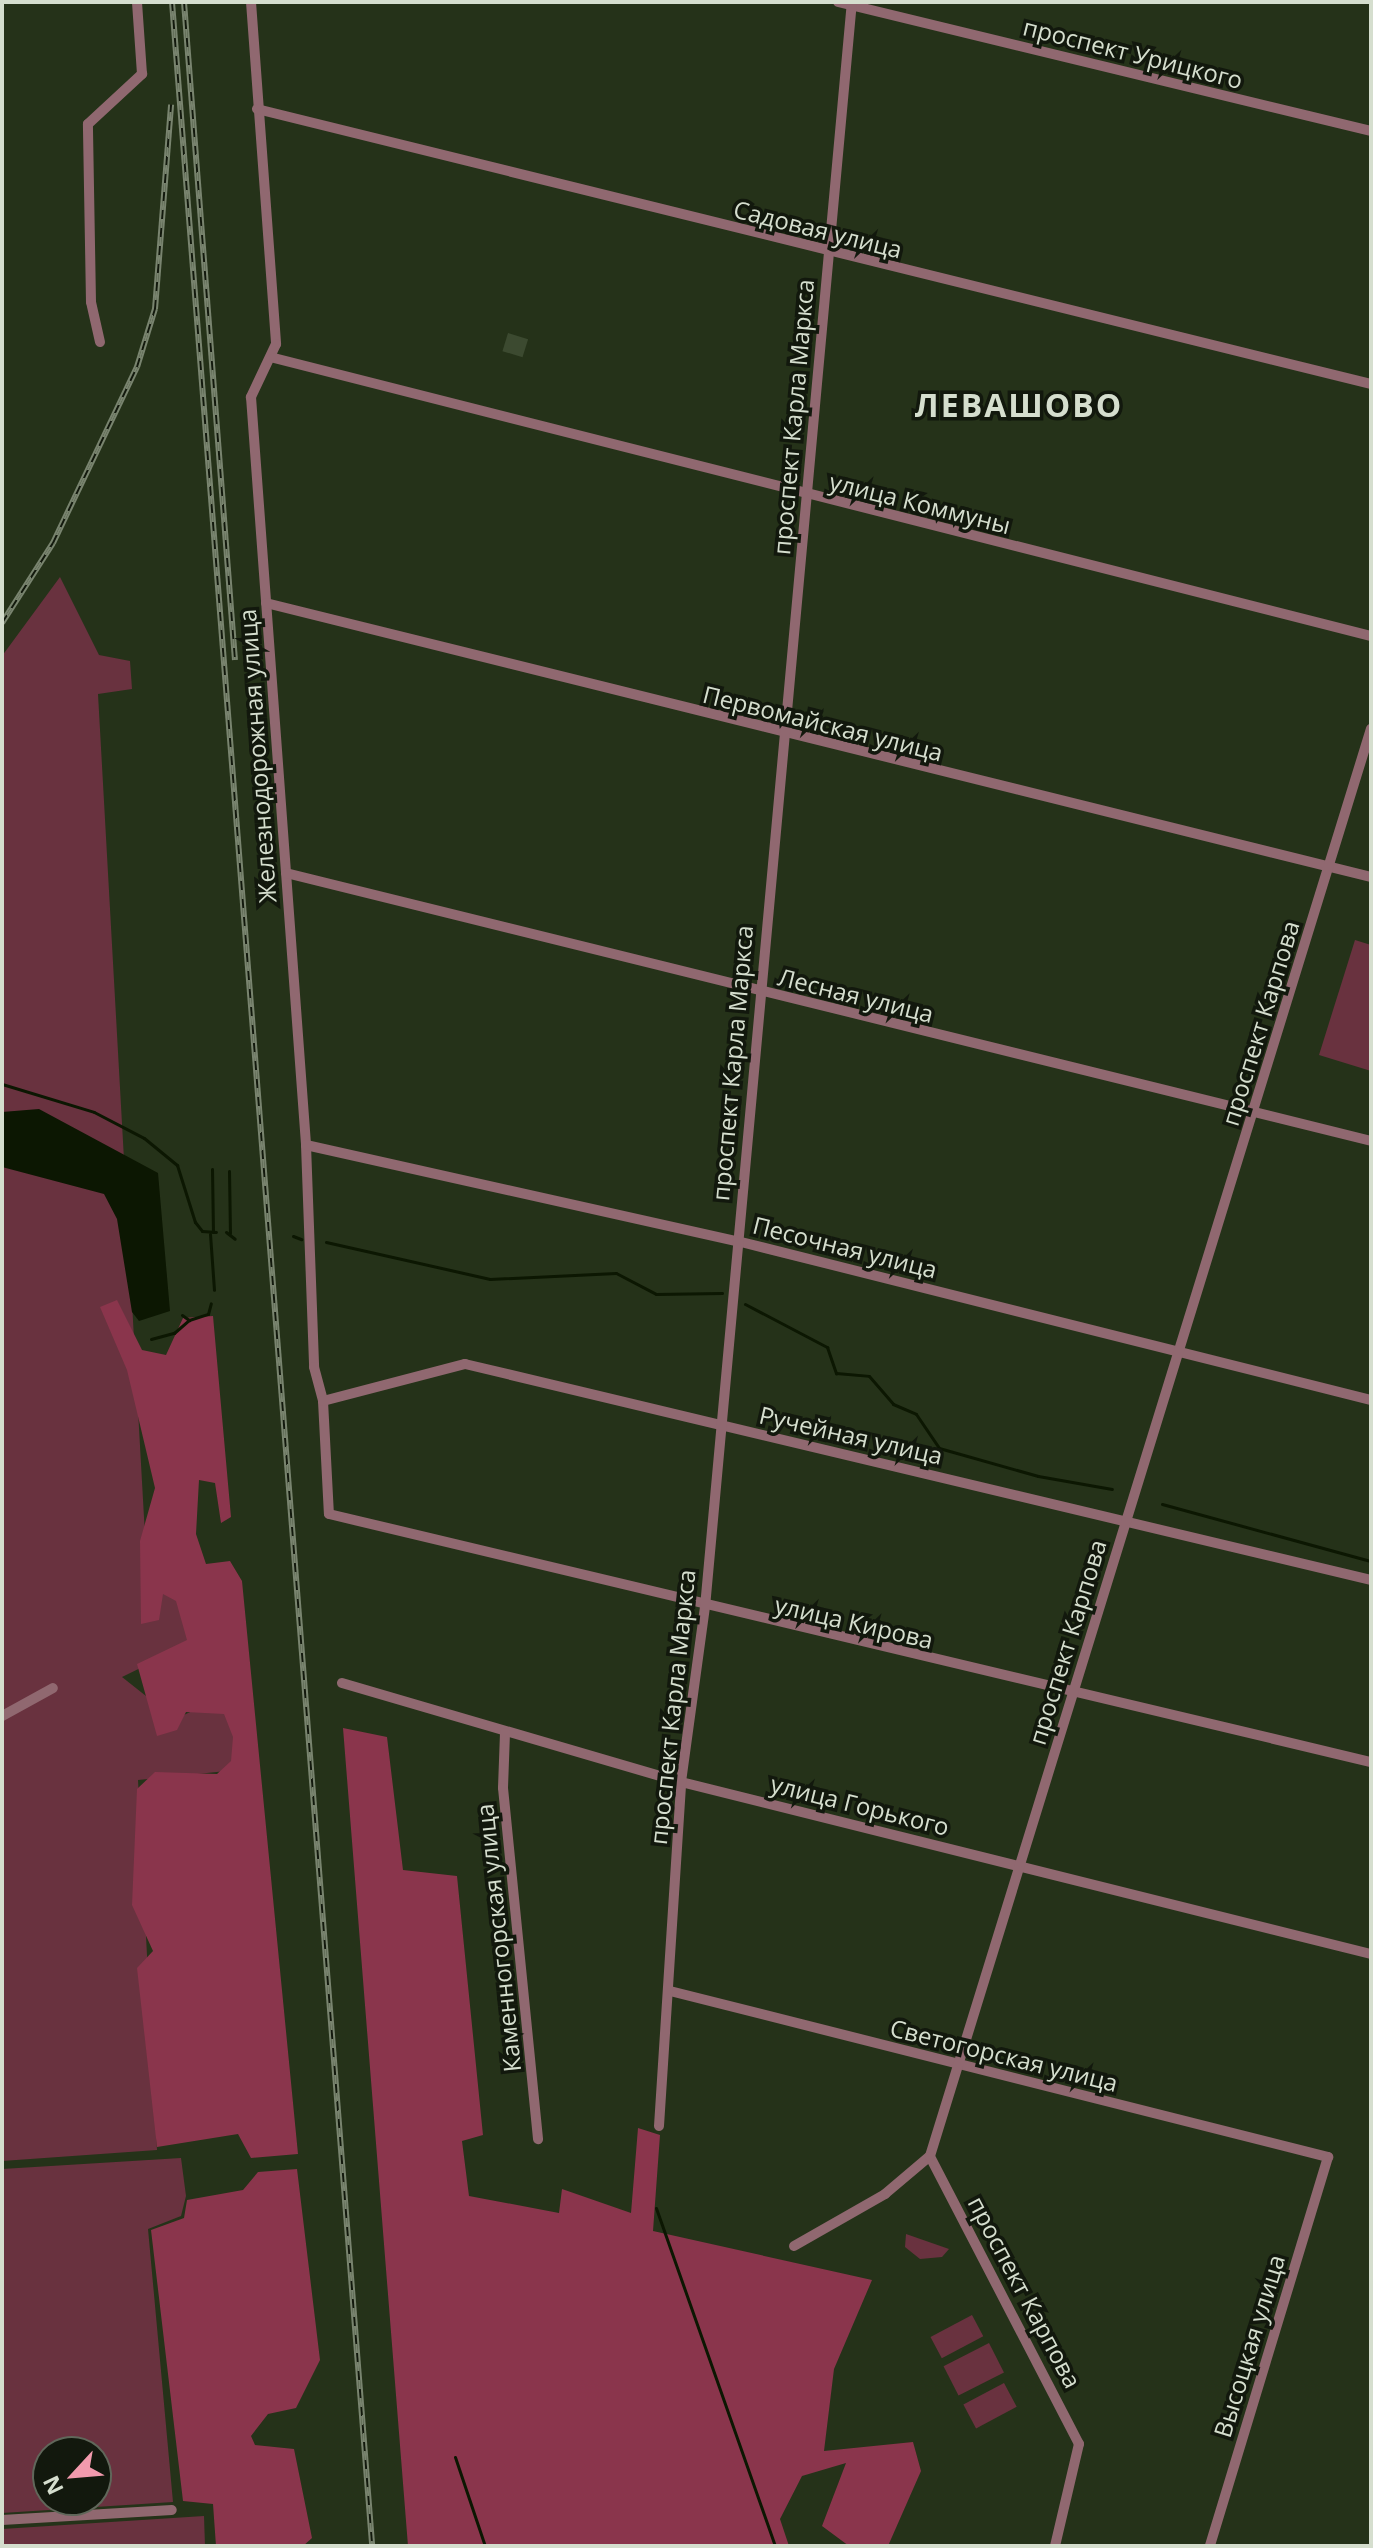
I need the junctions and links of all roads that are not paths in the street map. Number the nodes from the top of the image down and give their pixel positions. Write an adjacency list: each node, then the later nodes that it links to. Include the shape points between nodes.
1 (137, 2): 8 (street, via 142,74 129,93 88,124 91,302)
2 (251, 2): 5 (street)
3 (838, 2): 4 (street, проспект Урицкого)
4 (852, 4): 6 (street, проспект Урицкого); 7 (street, проспект Карла Маркса)
5 (257, 109): 7 (street, Садовая улица); 9 (street)
6 (1371, 131)
7 (827, 253): 10 (street, Садовая улица); 11 (street, проспект Карла Маркса)
8 (100, 342)
9 (274, 358): 11 (street, улица Коммуны); 12 (street, Железнодорожная улица, via 257,377 251,397)
10 (1371, 384)
11 (806, 495): 13 (street, улица Коммуны); 15 (street, проспект Карла Маркса)
12 (266, 603): 15 (street, Первомайская улица); 17 (street, Железнодорожная улица)
13 (1371, 636)
14 (1371, 729): 16 (street, проспект Карпова)
15 (784, 735): 16 (street, Первомайская улица); 19 (street, проспект Карла Маркса)
16 (1328, 866): 18 (street, Первомайская улица); 20 (street, проспект Карпова)
17 (286, 873): 19 (street, Лесная улица); 22 (street, Железнодорожная улица)
18 (1371, 877)
19 (756, 992): 20 (street, Лесная улица); 23 (street, проспект Карла Маркса)
20 (1254, 1112): 21 (street, Лесная улица); 24 (street, проспект Карпова)
21 (1371, 1141)
22 (306, 1145): 23 (street, Песочная улица); 26 (street, Железнодорожная улица, via 314,1367)
23 (737, 1241): 24 (street, Песочная улица); 27 (street, проспект Карла Маркса)
24 (1179, 1348): 25 (street, Песочная улица); 29 (street, проспект Карпова)
25 (1371, 1400)
26 (323, 1401): 27 (street, Ручейная улица, via 465,1364); 28 (street, Железнодорожная улица)
27 (718, 1425): 29 (street, Ручейная улица); 31 (street, проспект Карла Маркса)
28 (329, 1514): 31 (street, улица Кирова)
29 (1126, 1518): 30 (street, Ручейная улица); 34 (street, проспект Карпова)
30 (1371, 1580)
31 (705, 1607): 34 (street, улица Кирова); 38 (street, проспект Карла Маркса)
32 (342, 1683): 36 (street, улица Горького)
33 (53, 1688): 35 (street)
34 (1072, 1694): 37 (street, улица Кирова); 39 (street, проспект Карпова)
35 (2, 1716)
36 (505, 1733): 38 (street, улица Горького); 44 (street, Каменногорская улица, via 503,1788)
37 (1371, 1762)
38 (681, 1782): 39 (street, улица Горького); 41 (street, проспект Карла Маркса)
39 (1018, 1864): 40 (street, улица Горького); 42 (street, проспект Карпова)
40 (1371, 1954)
41 (670, 1991): 42 (street, Светогорская улица); 43 (street, проспект Карла Маркса)
42 (955, 2063): 45 (street, проспект Карпова); 46 (street, Светогорская улица)
43 (659, 2126)
44 (538, 2139)
45 (930, 2156): 47 (street, via 885,2194); 50 (street, проспект Карпова, via 1079,2444)
46 (1328, 2157): 51 (street, Высоцкая улица)
47 (794, 2246)
48 (172, 2510): 49 (street)
49 (2, 2520)
50 (1055, 2546)
51 (1210, 2546)

